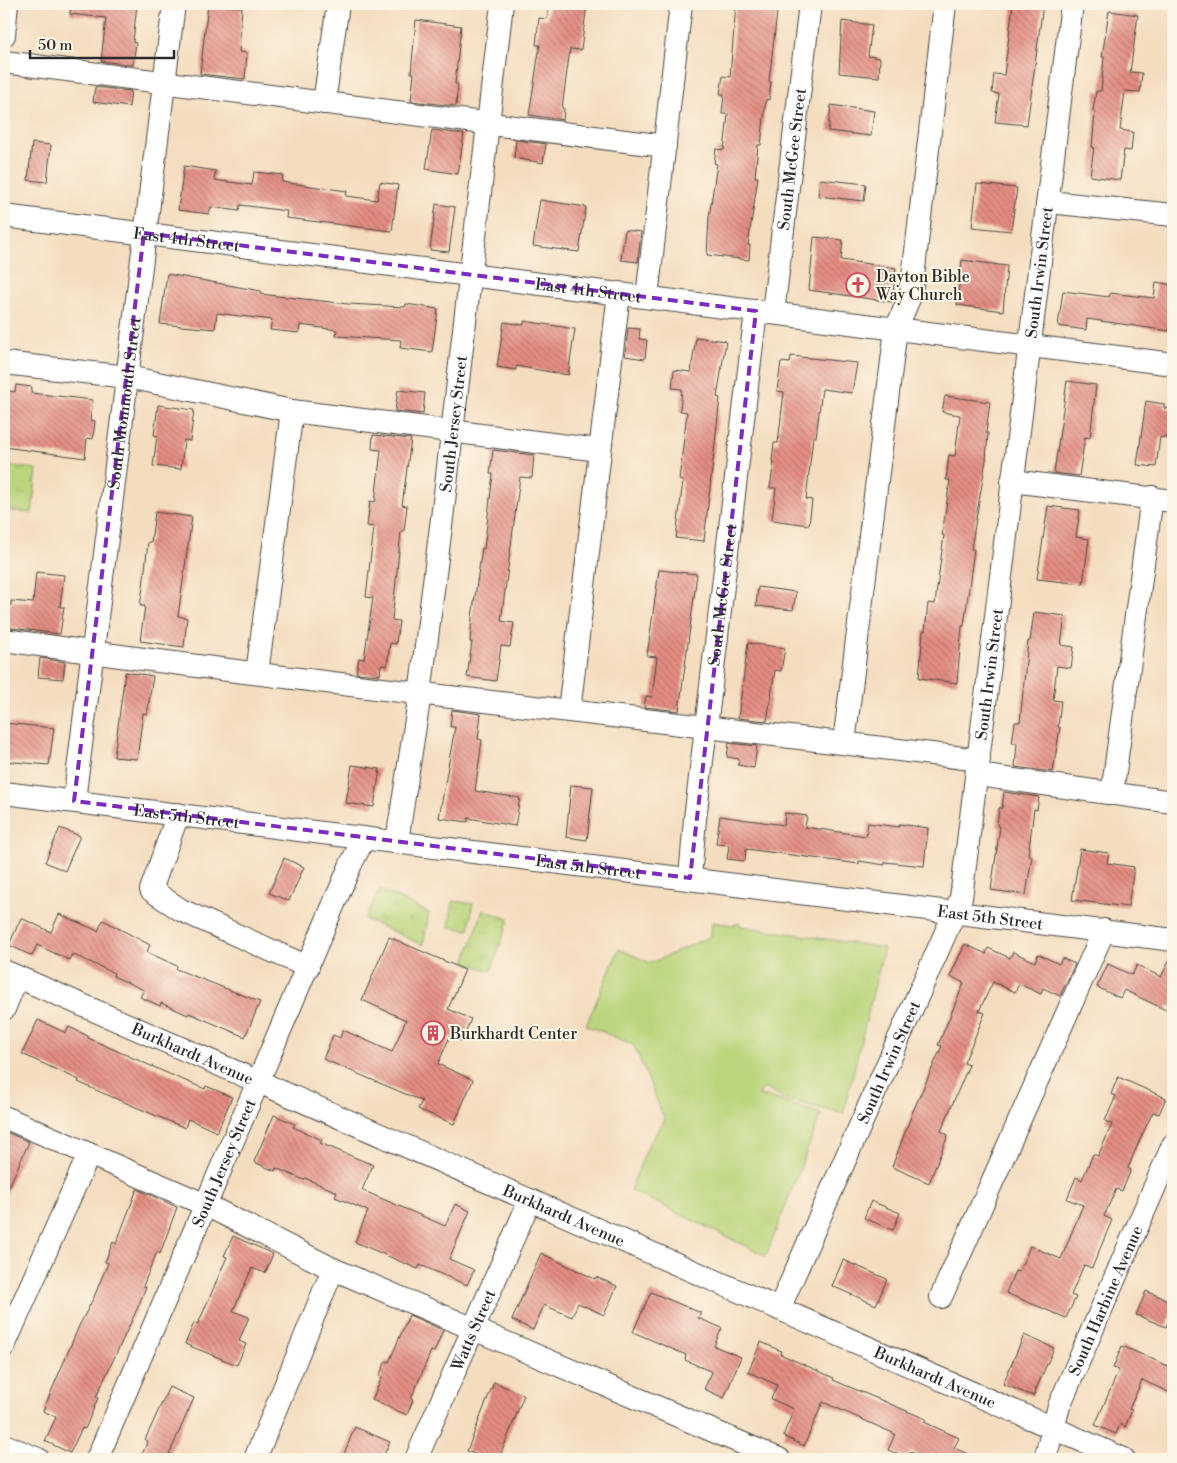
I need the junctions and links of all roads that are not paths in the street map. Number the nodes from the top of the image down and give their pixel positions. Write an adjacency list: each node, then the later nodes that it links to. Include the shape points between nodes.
1 (8, 4): 9 (street)
2 (174, 4): 11 (street, South Monmouth Street)
3 (338, 4): 12 (street)
4 (502, 4): 13 (street, South Jersey Street)
5 (681, 4): 14 (street)
6 (810, 4): 22 (street, South McGee Street)
7 (945, 4): 23 (street, via 911,294)
8 (1072, 4): 15 (street, South Irwin Street)
9 (4, 35)
10 (4, 62): 11 (street)
11 (165, 82): 12 (street); 18 (street, South Monmouth Street)
12 (324, 103): 13 (street)
13 (488, 124): 14 (street); 19 (street, South Jersey Street)
14 (665, 146): 21 (street)
15 (1049, 202): 16 (street); 24 (street, South Irwin Street)
16 (1173, 215)
17 (4, 216): 18 (street, East 4th Street)
18 (144, 233): 19 (street, East 4th Street); 27 (street, South Monmouth Street)
19 (470, 276): 20 (street, East 4th Street); 29 (street, South Jersey Street)
20 (619, 293): 21 (street, East 4th Street); 30 (street)
21 (647, 297): 22 (street, East 4th Street)
22 (764, 312): 23 (street, East 4th Street); 38 (street, South McGee Street)
23 (896, 329): 24 (street, East 4th Street); 39 (street)
24 (1029, 345): 26 (street, East 4th Street); 31 (street, South Irwin Street)
25 (4, 364): 27 (street)
26 (1173, 364)
27 (128, 377): 28 (street); 34 (street, South Monmouth Street)
28 (292, 411): 29 (street); 35 (street)
29 (451, 431): 30 (street); 36 (street, South Jersey Street)
30 (599, 450): 37 (street)
31 (1012, 481): 32 (street); 40 (street, South Irwin Street)
32 (1162, 499): 42 (street)
33 (4, 640): 34 (street)
34 (93, 653): 35 (street); 43 (street, South Monmouth Street)
35 (257, 674): 36 (street)
36 (420, 694): 37 (street); 47 (street, South Jersey Street)
37 (569, 711): 38 (street)
38 (707, 726): 39 (street); 48 (street, South McGee Street, via 694,819)
39 (844, 743): 40 (street)
40 (978, 768): 42 (street); 49 (street, South Irwin Street, via 961,898)
41 (4, 793): 43 (street, East 5th Street)
42 (1112, 794): 44 (street)
43 (74, 801): 45 (street, East 5th Street)
44 (1173, 802)
45 (178, 814): 46 (street, East 5th Street); 52 (street, via 151,890 181,910)
46 (364, 838): 47 (street, East 5th Street); 52 (street, South Jersey Street)
47 (397, 841): 48 (street, East 5th Street)
48 (690, 878): 49 (street, East 5th Street)
49 (956, 911): 50 (street, East 5th Street); 63 (street, South Irwin Street)
50 (1104, 930): 51 (street, East 5th Street); 62 (street)
51 (1173, 940)
52 (308, 967): 55 (street, South Jersey Street)
53 (10, 974): 54 (street); 55 (street, Burkhardt Avenue)
54 (4, 1009)
55 (258, 1082): 59 (street, Burkhardt Avenue); 60 (street, South Jersey Street)
56 (4, 1117): 58 (street)
57 (1173, 1144): 66 (street, South Harbine Avenue, via 1059,1406)
58 (89, 1154): 60 (street); 65 (street)
59 (530, 1200): 63 (street, Burkhardt Avenue); 64 (street, Watts Street)
60 (206, 1205): 61 (street); 70 (street, South Jersey Street)
61 (333, 1269): 64 (street); 71 (street)
62 (941, 1297)
63 (779, 1308): 66 (street, Burkhardt Avenue)
64 (473, 1330): 68 (street, Watts Street); 72 (street)
65 (4, 1346)
66 (1054, 1429): 73 (street, South Harbine Avenue); 74 (street, Burkhardt Avenue)
67 (4, 1444): 69 (street)
68 (422, 1457)
69 (38, 1459)
70 (97, 1459)
71 (255, 1459)
72 (779, 1459)
73 (1045, 1459)
74 (1124, 1459)

